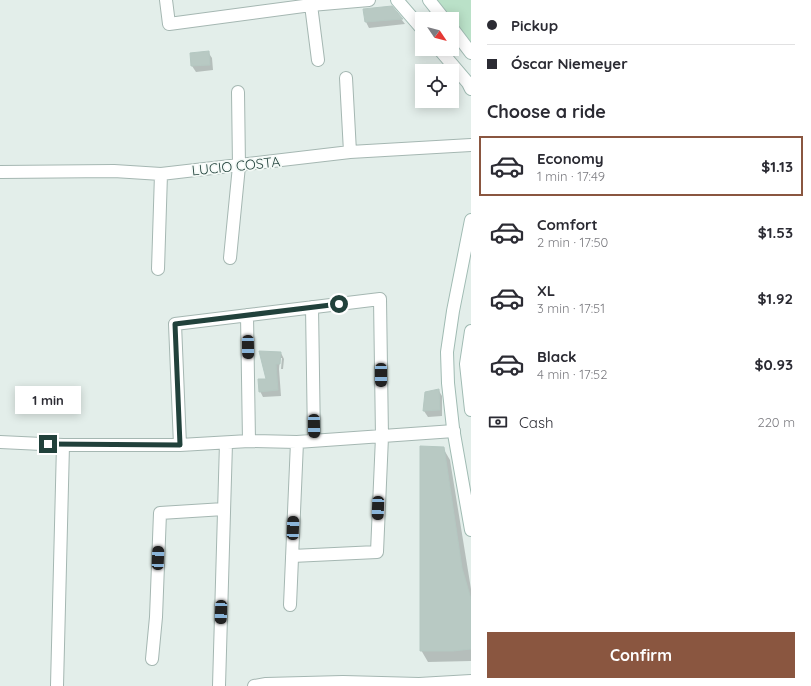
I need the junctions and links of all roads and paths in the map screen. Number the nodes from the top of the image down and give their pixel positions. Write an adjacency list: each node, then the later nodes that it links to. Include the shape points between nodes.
1 (166, 0): 5 (street, via 169,24)
2 (369, 0): 5 (street)
3 (397, 0): 7 (street)
4 (429, 0): 6 (street)
5 (311, 5): 11 (street)
6 (438, 12)
7 (415, 21)
8 (459, 37): 9 (street)
9 (471, 53)
10 (445, 56): 13 (street)
11 (318, 60)
12 (346, 78): 16 (street)
13 (471, 89)
14 (238, 92): 17 (street)
15 (471, 145): 16 (street, LUCIO COSTA)
16 (350, 152): 17 (street, LUCIO COSTA)
17 (239, 166): 19 (street, LUCIO COSTA); 21 (street)
18 (0, 172): 19 (street, LUCIO COSTA, via 114,171)
19 (161, 174): 22 (street)
20 (471, 220): 27 (street, via 447,352)
21 (230, 258)
22 (158, 269)
23 (312, 307): 24 (street); 28 (street, via 380,299); 29 (street)
24 (247, 315): 30 (street); 35 (street, via 175,324)
25 (471, 331): 26 (street, via 466,364)
26 (471, 410)
27 (454, 431): 28 (street); 37 (street)
28 (382, 436): 29 (street); 38 (street, via 377,552)
29 (314, 440): 32 (street)
30 (249, 441): 32 (street); 33 (street)
31 (0, 442): 34 (street)
32 (297, 442): 38 (street)
33 (226, 443): 35 (street); 36 (street)
34 (63, 445): 35 (street); 42 (street)
35 (180, 445)
36 (224, 509): 40 (street, via 160,513); 43 (street)
37 (471, 530)
38 (292, 556): 39 (street)
39 (290, 605)
40 (152, 659)
41 (471, 681): 44 (street)
42 (57, 686)
43 (219, 686)
44 (254, 686)

